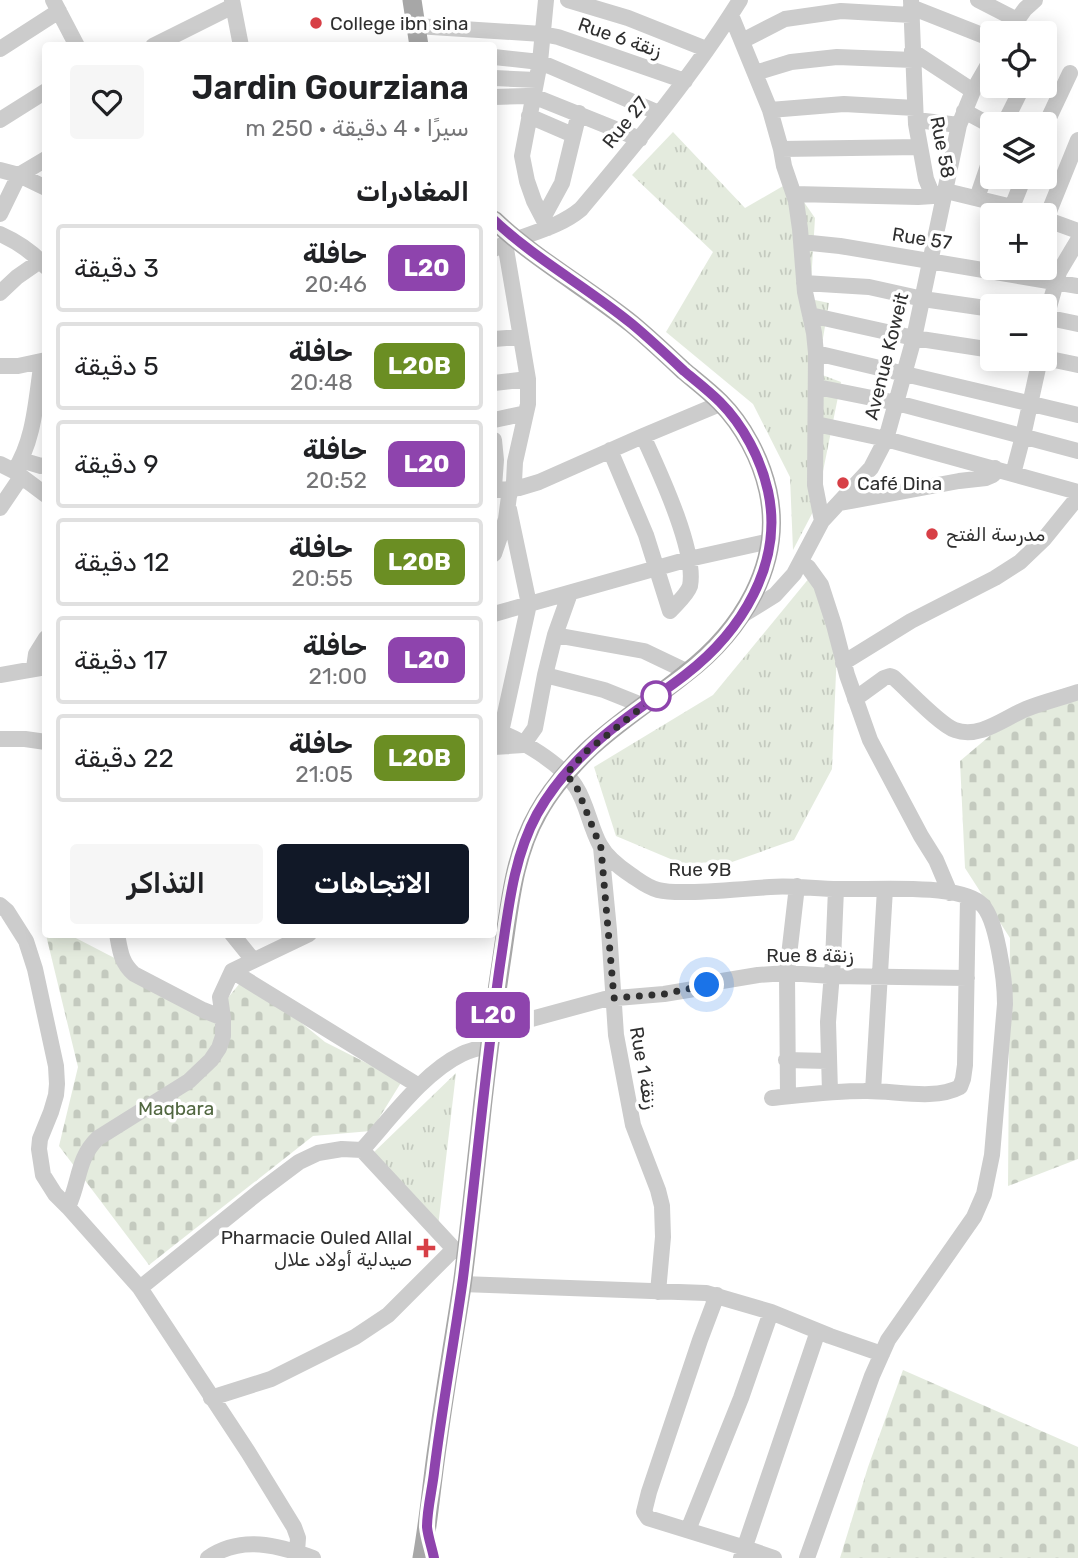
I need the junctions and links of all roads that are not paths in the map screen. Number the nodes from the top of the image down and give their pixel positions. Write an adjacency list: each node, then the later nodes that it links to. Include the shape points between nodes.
1 (412, 0): 14 (main road)
2 (546, 0): 12 (street)
3 (568, 0): 20 (street)
4 (978, 0): 10 (street)
5 (1035, 0): 11 (street)
6 (232, 3): 17 (street); 18 (street)
7 (56, 5): 16 (street); 19 (street)
8 (733, 5): 15 (street); 20 (street, Rue 27)
9 (911, 7): 13 (street); 15 (street, via 841,10 785,19); 21 (street, Rue 58)
10 (1004, 21)
11 (1017, 21)
12 (542, 34): 14 (street, Rue 6 زنقة); 23 (street); 28 (street, Rue 6 زنقة)
13 (980, 34)
14 (418, 36)
15 (742, 41): 24 (street)
16 (74, 42)
17 (160, 42)
18 (240, 42)
19 (0, 49)
20 (706, 49): 28 (street, Rue 27)
21 (913, 56): 24 (street, via 791,62); 30 (street); 37 (street, Rue 58)
22 (497, 57): 23 (street)
23 (540, 62): 29 (street); 36 (street)
24 (755, 73): 33 (street)
25 (1070, 73): 34 (street)
26 (497, 79): 29 (street)
27 (980, 79): 30 (street, Avenue Koweit)
28 (685, 80): 36 (street, Rue 27)
29 (532, 91): 32 (street); 35 (street); 38 (street)
30 (973, 91): 39 (street, Avenue Koweit)
31 (42, 94): 40 (street)
32 (497, 97)
33 (770, 110): 37 (street, via 844,104); 46 (street)
34 (1052, 112)
35 (579, 113): 42 (street); 43 (street)
36 (659, 113): 43 (street, Rue 27)
37 (915, 114): 39 (street); 45 (street, Rue 58)
38 (529, 116): 42 (street); 58 (street, via 523,169)
39 (961, 118): 41 (street); 53 (street, Avenue Koweit, via 948,147)
40 (0, 120)
41 (980, 123)
42 (573, 135): 58 (street, via 562,183)
43 (640, 139): 58 (street, Rue 27, via 581,209 570,218)
44 (1078, 140): 56 (street)
45 (920, 147): 46 (street); 53 (street, Rue 58, via 926,179)
46 (781, 149): 52 (street)
47 (42, 162): 49 (street)
48 (0, 170): 49 (street)
49 (19, 176): 50 (street); 57 (street)
50 (42, 186)
51 (980, 189): 54 (street)
52 (794, 194): 53 (street); 64 (street)
53 (939, 194): 54 (street, Rue 58); 66 (street, Avenue Koweit)
54 (977, 198): 55 (street, Rue 58)
55 (996, 203)
56 (1049, 203)
57 (0, 215)
58 (546, 223): 65 (street, Rue 27)
59 (1057, 223): 61 (street, Rue 58)
60 (497, 226): 65 (main road)
61 (1078, 231)
62 (0, 234): 67 (street)
63 (1078, 240): 70 (street)
64 (801, 242): 66 (street, Rue 57); 69 (street)
65 (505, 244): 79 (street); 94 (main road, via 631,323)
66 (931, 261): 70 (street, Rue 57); 74 (street, Avenue Koweit)
67 (42, 263)
68 (42, 265): 72 (street)
69 (804, 282): 74 (street, via 869,287); 76 (street)
70 (1056, 282): 71 (street, Rue 57); 73 (street)
71 (1078, 286)
72 (0, 293)
73 (1053, 294)
74 (923, 299): 75 (street); 80 (street, Avenue Koweit)
75 (980, 307)
76 (810, 314): 80 (street); 83 (street)
77 (1057, 322): 78 (street)
78 (1078, 324)
79 (521, 337): 81 (street); 91 (street)
80 (914, 338): 82 (street); 90 (street, Avenue Koweit)
81 (497, 339)
82 (980, 348)
83 (816, 353): 90 (street); 93 (street)
84 (42, 361): 87 (street)
85 (1057, 361): 86 (street)
86 (1078, 365)
87 (0, 366)
88 (1037, 371): 96 (street)
89 (42, 372): 107 (street, via 32,427)
90 (905, 374): 95 (street, Avenue Koweit); 96 (street)
91 (528, 379): 92 (street); 97 (street)
92 (497, 383)
93 (817, 387): 95 (street); 100 (street)
94 (722, 403): 101 (street); 118 (main road, via 762,471 770,508)
95 (897, 403): 102 (street); 103 (street, Avenue Koweit)
96 (1030, 403): 98 (street); 102 (street)
97 (526, 413): 99 (street); 110 (street)
98 (1078, 415)
99 (497, 419)
100 (816, 424): 103 (street); 117 (street, via 815,485)
101 (643, 436): 104 (street); 120 (street)
102 (1023, 436): 105 (street); 109 (street)
103 (886, 439): 108 (street); 114 (street, Avenue Koweit, via 871,468)
104 (610, 450): 110 (street, via 539,482); 122 (street)
105 (1078, 451)
106 (42, 466): 107 (street)
107 (14, 468): 112 (street); 116 (street)
108 (995, 468): 109 (street); 114 (street, via 986,478)
109 (1013, 474): 113 (street)
110 (511, 488): 111 (street); 115 (street)
111 (497, 489)
112 (42, 492)
113 (1078, 494): 129 (street, via 1020,562)
114 (840, 503): 117 (street, Avenue Koweit)
115 (509, 506): 119 (street); 124 (street)
116 (0, 508)
117 (822, 522): 121 (street, Avenue Koweit)
118 (770, 541): 120 (street); 126 (main road, via 757,589)
119 (497, 545)
120 (689, 559): 122 (street); 122 (street, via 689,587 670,611)
121 (800, 564): 126 (street, Avenue Koweit, via 775,594); 129 (street, via 808,567 821,585)
122 (657, 569): 123 (street)
123 (570, 593): 124 (street); 127 (street)
124 (528, 604): 125 (street); 137 (street)
125 (497, 613)
126 (738, 618): 131 (main road, via 723,640)
127 (555, 635): 131 (street, via 644,650); 133 (street)
128 (42, 644): 130 (street, via 36,654)
129 (843, 663): 135 (street)
130 (40, 668): 132 (street)
131 (688, 672): 136 (main road)
132 (0, 675)
133 (545, 676): 136 (street, via 604,690); 141 (street, via 535,728)
134 (1078, 692): 135 (street, via 1028,708 990,727 959,732 890,676)
135 (855, 699): 147 (street, via 870,740)
136 (644, 706): 142 (main road, via 587,751)
137 (497, 733)
138 (497, 737): 141 (street, Rue 9B)
139 (0, 739): 140 (street)
140 (42, 741)
141 (523, 745): 142 (street, Rue 9B)
142 (566, 774): 143 (street, Rue 9B, via 577,788); 161 (main road, via 538,813 514,872)
143 (601, 848): 144 (street, Rue 9B, via 642,883 666,892); 159 (street, Rue 1 زنقة)
144 (797, 887): 145 (street, Rue 9B); 155 (street)
145 (836, 889): 146 (street, Rue 9B); 156 (street)
146 (885, 889): 147 (street, Rue 9B); 157 (street)
147 (950, 892): 148 (street, Rue 9B)
148 (974, 899): 158 (street); 176 (street, via 987,911 993,926 1005,991 987,1184 974,1217)
149 (0, 905): 168 (street, via 26,941 38,981 57,1084 39,1149 43,1175)
150 (118, 938): 160 (street, via 121,957 134,974)
151 (235, 938): 153 (street)
152 (300, 938): 153 (street)
153 (253, 960): 154 (street)
154 (232, 971): 160 (street, via 220,997); 164 (street)
155 (787, 973): 156 (street, Rue 8 زنقة); 159 (street, Rue 8 زنقة); 162 (street)
156 (832, 976): 157 (street, Rue 8 زنقة); 163 (street)
157 (879, 976): 158 (street, Rue 8 زنقة); 165 (street)
158 (967, 978): 165 (street, via 965,1065 960,1087 943,1093)
159 (614, 998): 161 (street, Rue 8 زنقة); 172 (street, Rue 1 زنقة, via 630,1114 662,1206)
160 (223, 1018): 168 (street, via 219,1048 196,1075 92,1143 82,1159)
161 (490, 1038): 164 (street, Rue 8 زنقة, via 452,1059); 169 (main road)
162 (786, 1060): 163 (street); 166 (street, via 780,1097)
163 (828, 1061): 166 (street)
164 (419, 1086): 167 (street, Rue 8 زنقة)
165 (873, 1091): 166 (street)
166 (830, 1092)
167 (362, 1150): 169 (street); 171 (street, via 318,1153 299,1162)
168 (68, 1207): 171 (street)
169 (460, 1252): 170 (main road); 177 (street, via 388,1315 355,1337 271,1380)
170 (462, 1284): 172 (street); 178 (main road)
171 (139, 1288): 177 (street)
172 (658, 1292): 173 (street)
173 (717, 1295): 174 (street); 179 (street, via 644,1510 648,1518)
174 (771, 1312): 175 (street); 179 (street)
175 (818, 1331): 176 (street); 181 (street)
176 (881, 1354): 187 (street)
177 (211, 1398): 182 (street, via 294,1527 298,1538)
178 (427, 1528): 184 (main road); 185 (main road)
179 (688, 1530): 181 (street)
180 (247, 1551): 182 (street, via 261,1544); 183 (street, via 226,1548)
181 (743, 1553): 186 (street)
182 (295, 1554)
183 (214, 1556)
184 (422, 1558)
185 (434, 1558)
186 (774, 1558)
187 (807, 1558)

